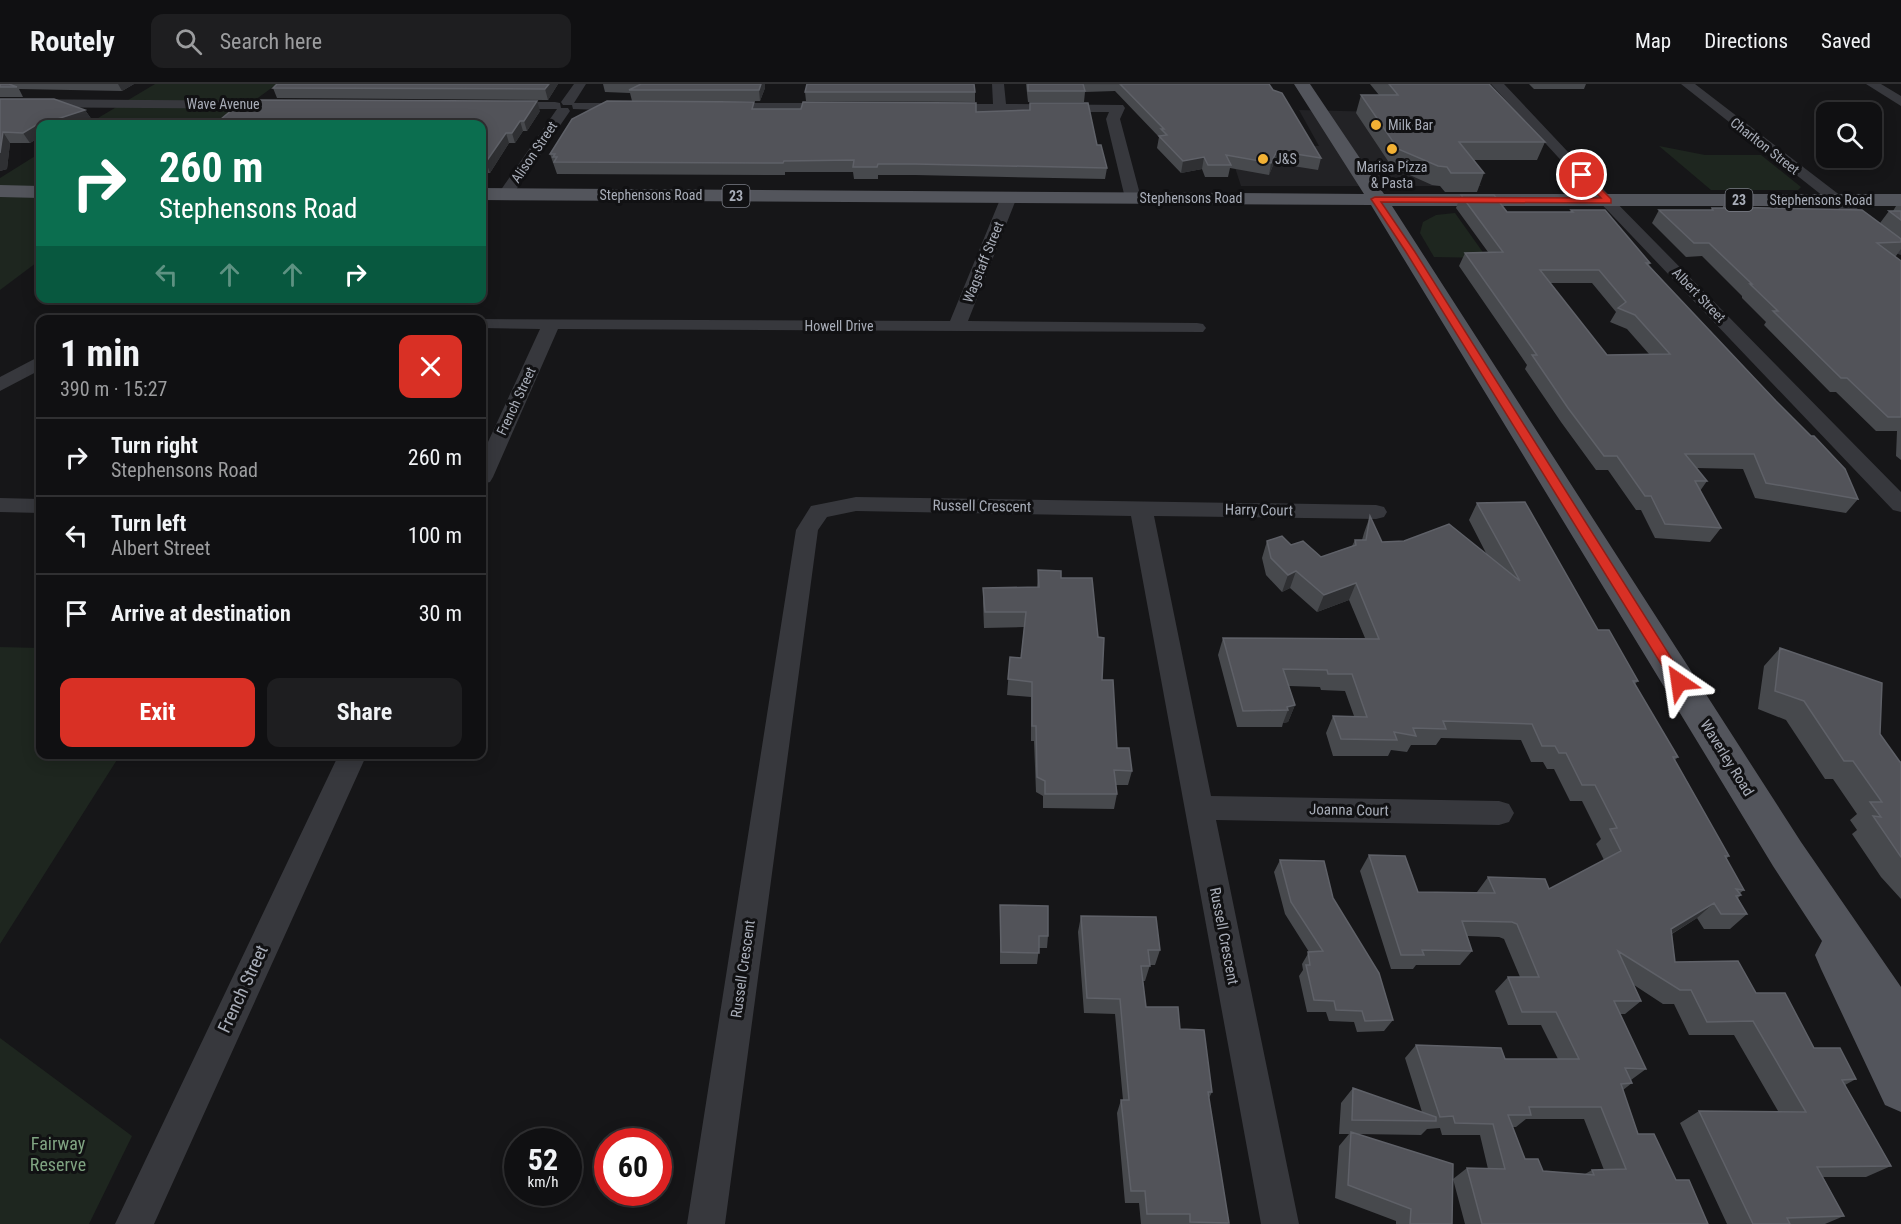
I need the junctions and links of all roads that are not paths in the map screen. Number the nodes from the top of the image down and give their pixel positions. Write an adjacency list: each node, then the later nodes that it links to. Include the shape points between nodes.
1 (580, 84): 12 (street, Alison Street)
2 (998, 84): 18 (street)
3 (1302, 84): 19 (main road, Waverley Road)
4 (1497, 84): 31 (street, Albert Street)
5 (1687, 84): 29 (street, Charlton Street)
6 (1872, 84): 8 (street)
7 (785, 93): 15 (street)
8 (1901, 102)
9 (0, 103): 10 (street, Wave Avenue)
10 (304, 105)
11 (490, 106): 12 (street)
12 (566, 106): 13 (street); 23 (street, Alison Street)
13 (651, 107)
14 (710, 107): 15 (street)
15 (781, 107): 16 (street)
16 (852, 108)
17 (932, 108): 18 (street)
18 (999, 108): 25 (street, via 1118,108 1113,119)
19 (1344, 166): 26 (main road, via 1333,186); 27 (main road, Waverley Road); 28 (main road, via 1366,164 1375,175 1414,192)
20 (0, 191): 21 (main road)
21 (36, 192)
22 (486, 194): 23 (main road, Stephensons Road / 23)
23 (506, 194): 24 (main road, Stephensons Road / 23)
24 (1010, 197): 25 (main road, Stephensons Road / 23); 39 (street, Wagstaff Street)
25 (1133, 198): 26 (main road, Stephensons Road / 23)
26 (1280, 198): 27 (main road, Stephensons Road / 23); 34 (main road, via 1346,212 1368,224)
27 (1375, 199): 28 (main road, Stephensons Road / 23); 32 (main road, Waverley Road)
28 (1443, 199): 31 (main road, Stephensons Road / 23); 32 (main road, via 1421,207 1407,221)
29 (1834, 200): 30 (main road, Stephensons Road / 23); 31 (main road, Stephensons Road / 23); 33 (street, Charlton Street)
30 (1901, 200)
31 (1608, 201): 45 (street, Albert Street)
32 (1402, 237): 34 (main road, Waverley Road)
33 (1901, 250)
34 (1420, 266): 52 (main road, Waverley Road)
35 (127, 303): 36 (street)
36 (114, 315)
37 (486, 323): 38 (street, Howell Drive)
38 (551, 324): 39 (street, Howell Drive); 43 (street, French Street)
39 (957, 326): 40 (street, Howell Drive)
40 (1197, 328)
41 (36, 364): 42 (street)
42 (0, 385)
43 (486, 468)
44 (0, 505): 46 (street)
45 (1901, 505)
46 (36, 506)
47 (1141, 509): 48 (street, Harry Court); 50 (street, Russell Crescent); 56 (street, Russell Crescent, via 856,504 819,511 807,530)
48 (1376, 512)
49 (351, 759): 55 (street, French Street)
50 (1199, 808): 51 (street, Joanna Court); 57 (street, Russell Crescent)
51 (1499, 813)
52 (1787, 854): 53 (main road, Waverley Road); 54 (main road, Waverley Road)
53 (1901, 1024)
54 (1901, 1089)
55 (134, 1224)
56 (706, 1224)
57 (1280, 1224)

